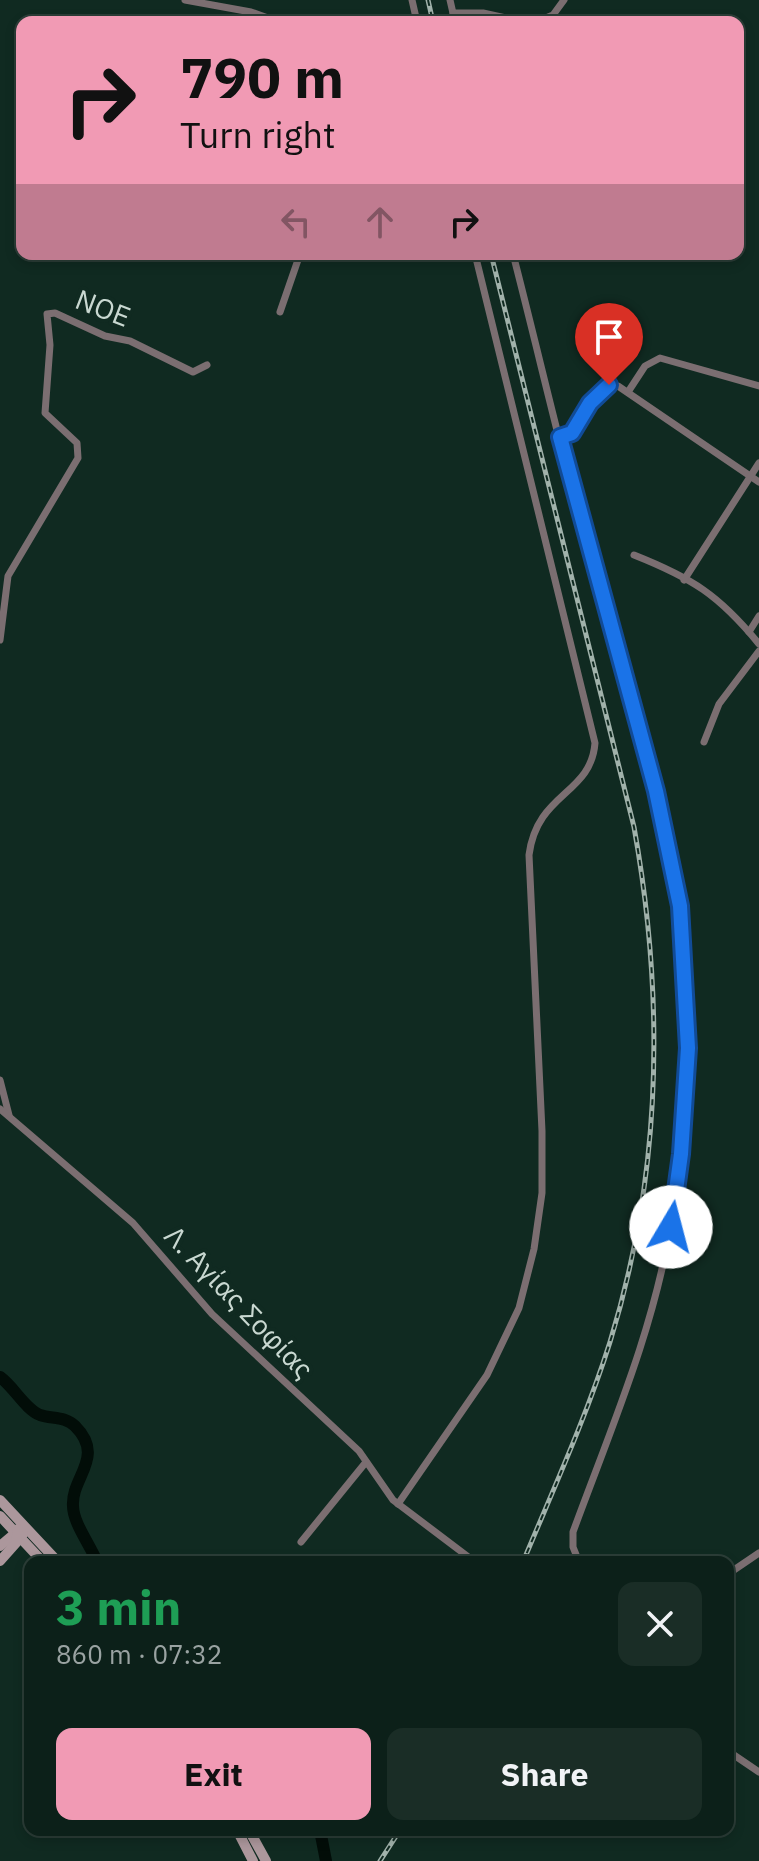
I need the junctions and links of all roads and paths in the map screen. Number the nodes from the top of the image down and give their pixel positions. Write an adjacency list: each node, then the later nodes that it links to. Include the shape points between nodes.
1 (185, 0): 3 (street)
2 (564, 0): 6 (street)
3 (262, 16)
4 (466, 16): 5 (street)
5 (497, 16)
6 (551, 16)
7 (298, 260): 10 (street)
8 (476, 260): 31 (street, via 592,725 594,754 585,775 541,816 529,855 542,1193 526,1284 487,1375)
9 (515, 260): 14 (street)
10 (280, 312)
11 (207, 365): 22 (street, NOE, via 193,372 130,341 47,314 45,413 77,443 78,458 8,576)
12 (759, 386): 13 (street, via 660,358 645,366)
13 (628, 392): 14 (street, via 609,385 572,433); 16 (street)
14 (560, 437): 43 (street, via 667,834 685,952 688,1048 671,1227 635,1365 573,1532)
15 (759, 463): 16 (street)
16 (750, 476): 17 (street); 19 (street)
17 (759, 482)
18 (634, 555): 19 (street, via 661,564)
19 (684, 580): 21 (street, via 720,599)
20 (759, 616): 21 (street)
21 (749, 632): 23 (street)
22 (0, 640)
23 (759, 644)
24 (759, 651): 25 (street, via 719,704)
25 (704, 742)
26 (0, 1080): 28 (street)
27 (0, 1109): 28 (street, Λ. Αγίας Σοφίας)
28 (9, 1117): 29 (street, Λ. Αγίας Σοφίας, via 133,1223 212,1314)
29 (366, 1462): 31 (street, Λ. Αγίας Σοφίας); 36 (street)
30 (0, 1500): 33 (street)
31 (398, 1504): 42 (street, Λ. Αγίας Σοφίας)
32 (0, 1516): 35 (street); 37 (street)
33 (19, 1519): 34 (street); 35 (street)
34 (33, 1533): 35 (street); 41 (street)
35 (17, 1534): 37 (street); 40 (street)
36 (301, 1542)
37 (2, 1551): 39 (street, via 24,1550)
38 (759, 1553): 44 (street)
39 (35, 1556)
40 (37, 1556)
41 (53, 1556)
42 (466, 1556)
43 (577, 1556)
44 (734, 1570)
45 (734, 1755): 46 (street)
46 (759, 1772)
47 (240, 1836): 49 (street)
48 (252, 1836): 50 (street)
49 (253, 1861)
50 (266, 1861)

